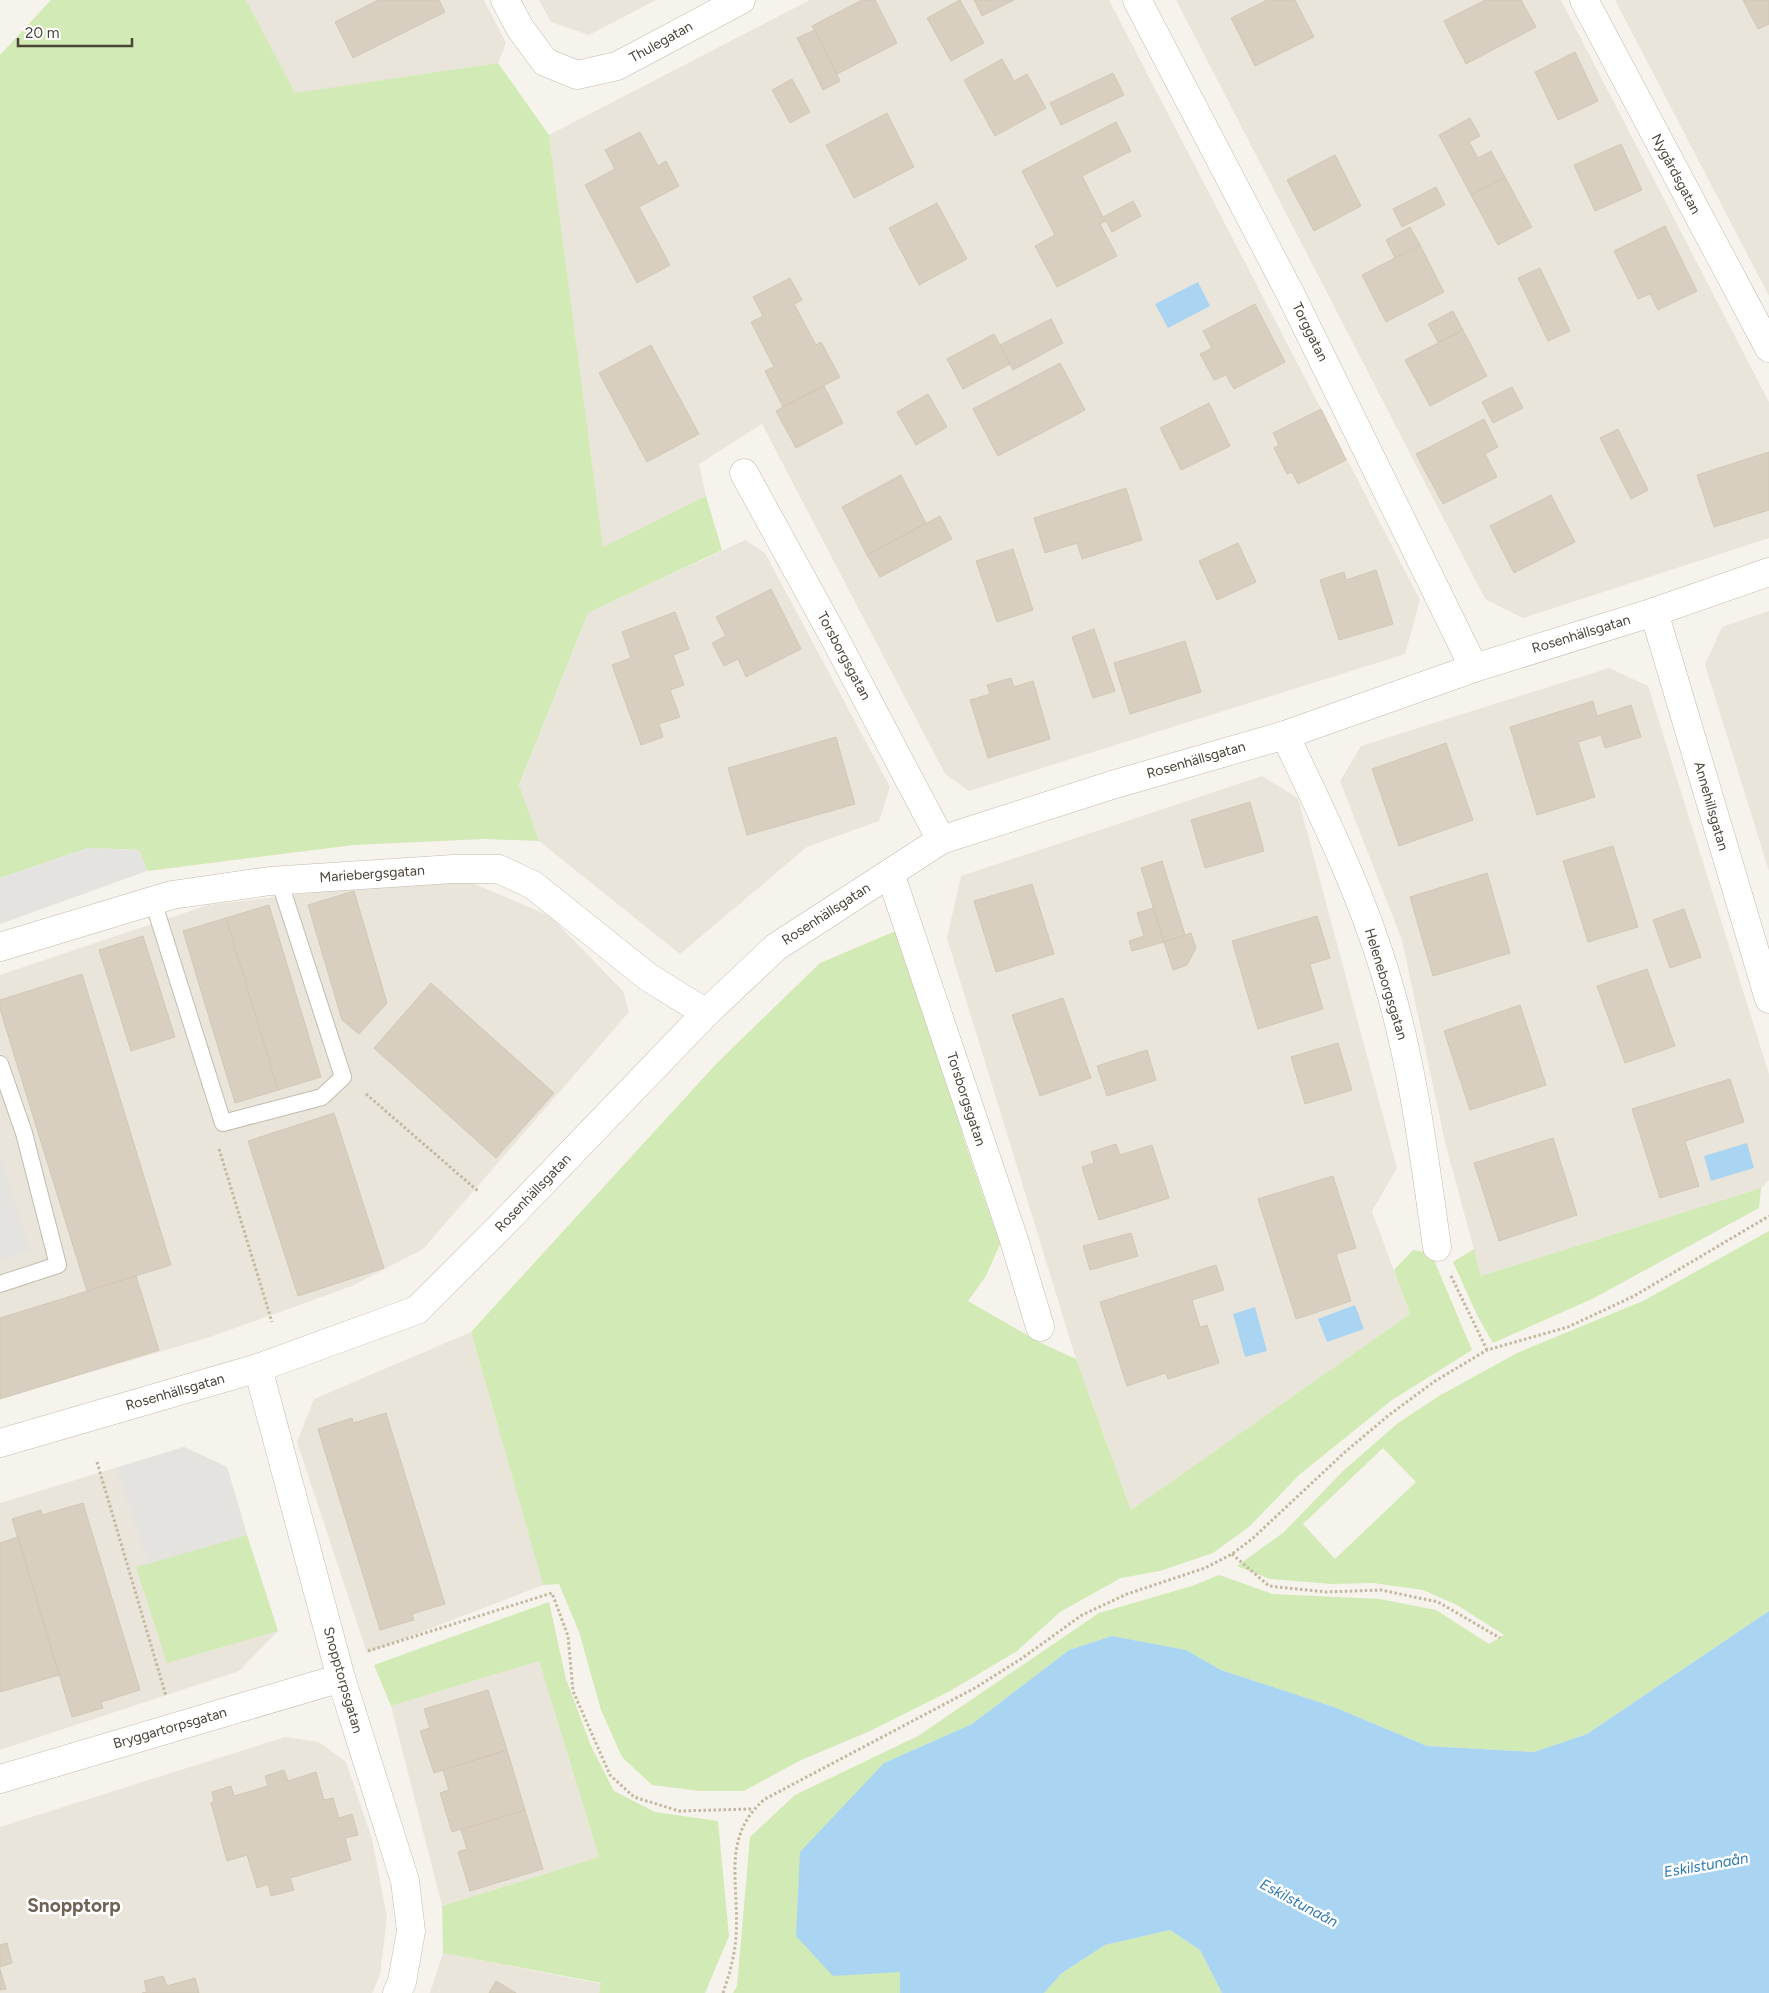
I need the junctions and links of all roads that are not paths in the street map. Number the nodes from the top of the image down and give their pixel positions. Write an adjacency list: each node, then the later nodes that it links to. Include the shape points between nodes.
1 (505, 0): 2 (street, Thulegatan, via 520,28 545,62 577,75 617,66)
2 (741, 0)
3 (1137, 0): 9 (street, Torggatan, via 1291,295)
4 (1584, 0): 5 (street, Nygårdsgatan)
5 (1769, 348)
6 (744, 473): 11 (street, Torsborgsgatan)
7 (1769, 572): 8 (street, Rosenhällsgatan)
8 (1654, 612): 9 (street, Rosenhällsgatan); 16 (street, Annehillsgatan)
9 (1474, 668): 10 (street, Rosenhällsgatan)
10 (1285, 734): 11 (street, Rosenhällsgatan); 19 (street, Heleneborgsgatan, via 1346,865 1386,974 1406,1052)
11 (941, 840): 12 (street, Rosenhällsgatan)
12 (890, 873): 17 (street, Rosenhällsgatan, via 776,947); 21 (street, Torsborgsgatan, via 1015,1243)
13 (278, 880): 14 (street, Mariebergsgatan, via 172,895); 14 (lane, via 343,1077 322,1098 223,1124); 17 (street, Mariebergsgatan, via 499,868 533,885 648,977)
14 (153, 901): 15 (street, Mariebergsgatan)
15 (0, 947)
16 (1769, 999)
17 (706, 1013): 22 (street, Rosenhällsgatan, via 417,1310)
18 (0, 1064): 20 (lane, via 24,1133 58,1265)
19 (1437, 1247)
20 (0, 1284)
21 (1040, 1327)
22 (258, 1368): 23 (street, Rosenhällsgatan); 24 (street, Snopptorpsgatan)
23 (0, 1443)
24 (339, 1670): 25 (street, Bryggartorpsgatan); 26 (street, Snopptorpsgatan, via 405,1881 410,1931 402,1982)
25 (0, 1779)
26 (397, 1993)

